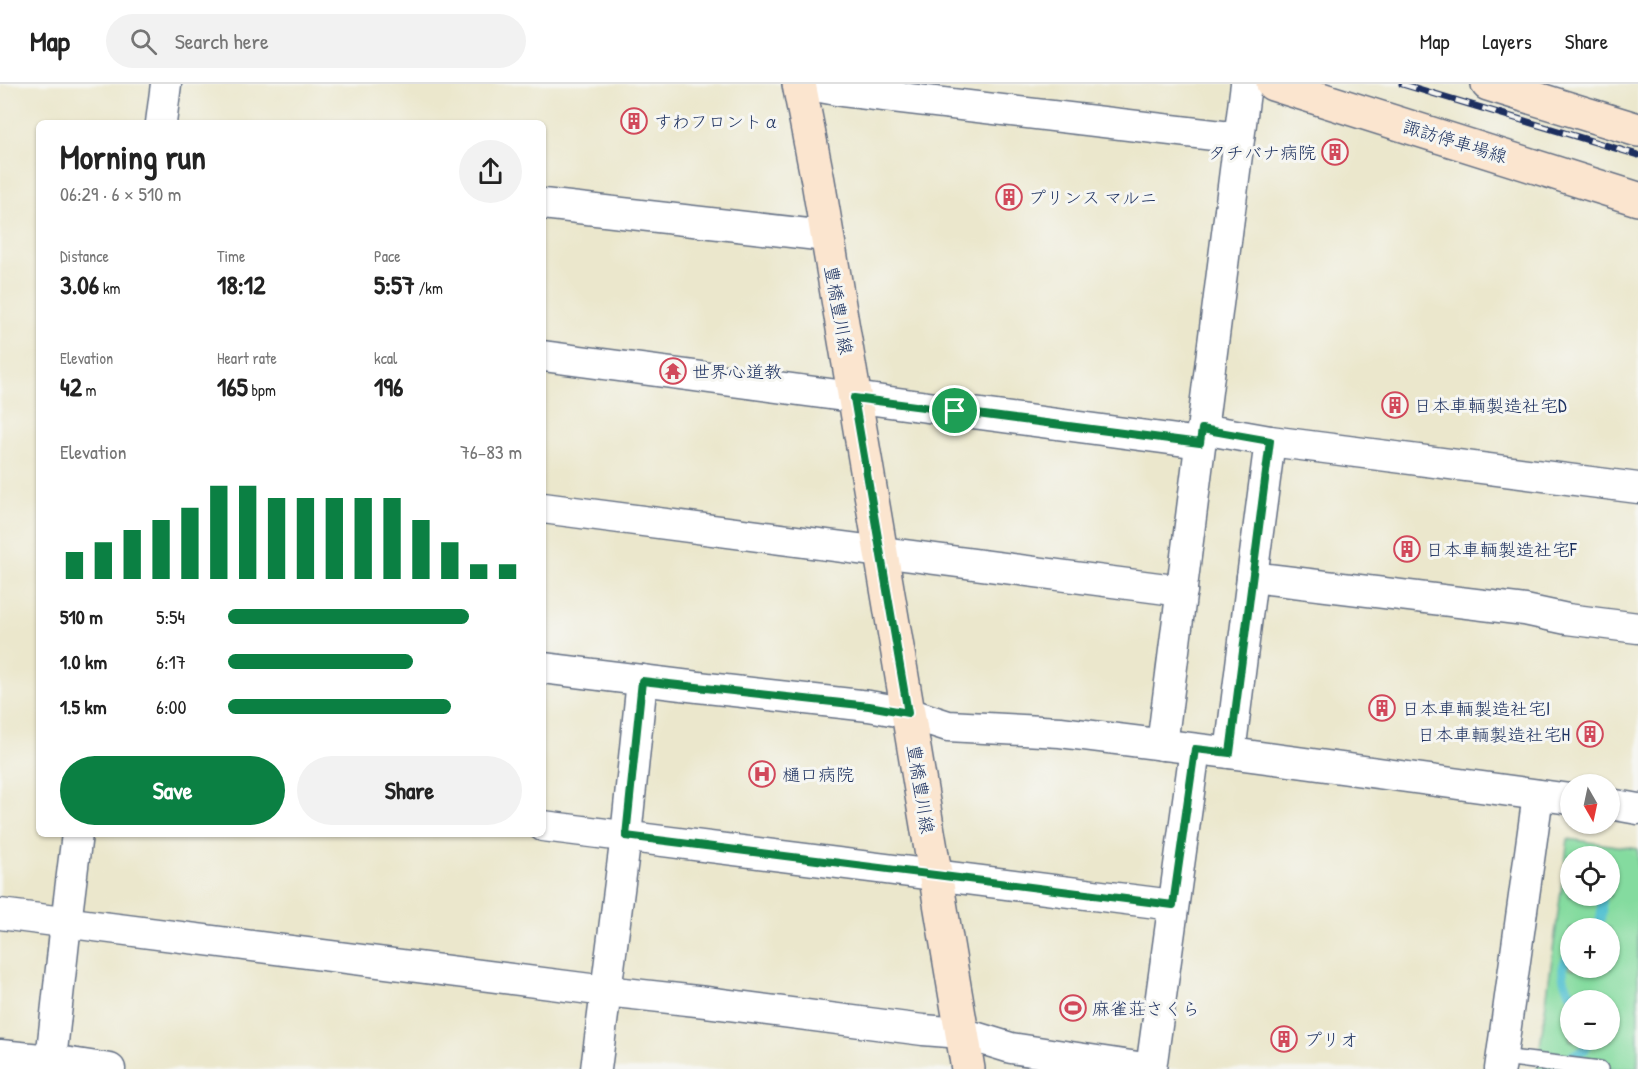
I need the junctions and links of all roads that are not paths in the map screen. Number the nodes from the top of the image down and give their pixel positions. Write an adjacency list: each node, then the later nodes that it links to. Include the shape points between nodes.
1 (166, 84): 6 (street)
2 (801, 84): 8 (street); 11 (main road, 豊橋豊川線)
3 (1246, 84): 8 (street)
4 (1273, 84): 9 (main road, 諏訪停車場線)
5 (1488, 84): 7 (main road)
6 (161, 120)
7 (1638, 130)
8 (1239, 138): 14 (street)
9 (1638, 199)
10 (546, 204): 11 (street)
11 (826, 236): 13 (main road, 豊橋豊川線)
12 (546, 356): 13 (street)
13 (854, 398): 14 (street); 18 (main road, 豊橋豊川線)
14 (1201, 436): 15 (street); 20 (street)
15 (1270, 441): 16 (street); 19 (street)
16 (1638, 488)
17 (546, 508): 18 (street)
18 (880, 551): 20 (street); 24 (main road, 豊橋豊川線)
19 (1252, 578): 21 (street, via 1525,610); 27 (street)
20 (1182, 591): 25 (street)
21 (1638, 628)
22 (546, 668): 23 (street)
23 (642, 681): 24 (street); 33 (street)
24 (908, 713): 25 (street, via 948,726 1060,732); 35 (main road, 豊橋豊川線)
25 (1162, 745): 26 (street)
26 (1195, 749): 27 (street); 36 (street)
27 (1230, 753): 28 (street)
28 (1539, 795): 29 (street); 42 (street)
29 (1560, 798)
30 (1620, 805): 31 (street)
31 (1638, 808)
32 (546, 826): 33 (street)
33 (626, 836): 35 (street); 39 (street)
34 (77, 837): 38 (street)
35 (935, 874): 36 (street); 40 (main road, 豊橋豊川線)
36 (1173, 905): 40 (street, via 1151,1069 1011,1048)
37 (0, 914): 38 (street)
38 (66, 923): 39 (street); 43 (street)
39 (606, 991): 40 (street); 46 (street)
40 (962, 1033): 47 (main road, 豊橋豊川線)
41 (0, 1055): 43 (street)
42 (1501, 1063): 44 (lane)
43 (51, 1064): 45 (street)
44 (1593, 1068)
45 (110, 1069)
46 (596, 1069)
47 (968, 1069)

